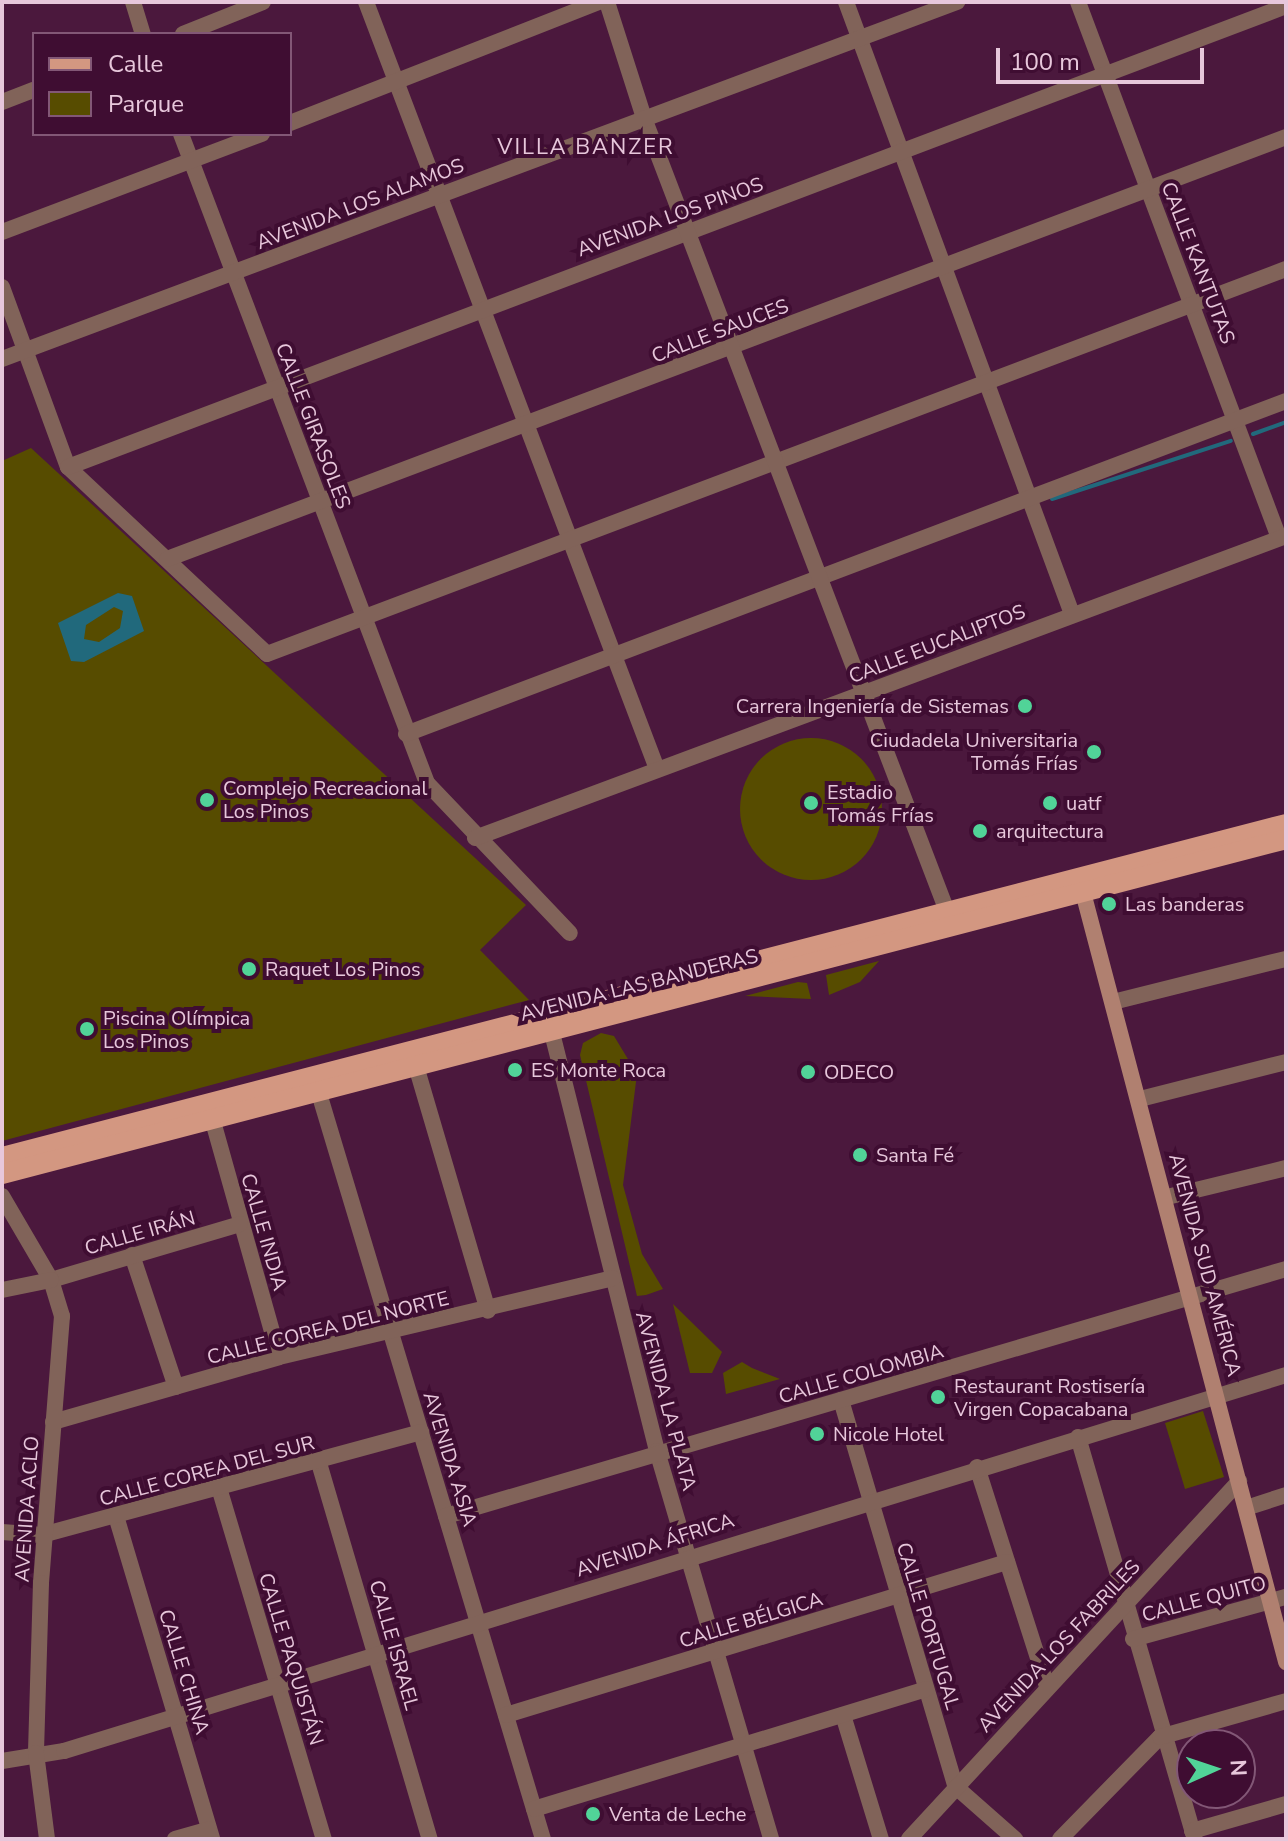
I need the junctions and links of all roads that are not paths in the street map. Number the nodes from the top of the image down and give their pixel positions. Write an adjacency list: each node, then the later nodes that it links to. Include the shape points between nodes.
1 (133, 2): 10 (street)
2 (263, 2): 11 (street)
3 (366, 2): 14 (street)
4 (599, 2): 14 (street)
5 (607, 2): 17 (street)
6 (846, 2): 12 (street)
7 (957, 2): 12 (street, AVENIDA LOS ALAMOS)
8 (1078, 2): 13 (street, CALLE KANTUTAS)
9 (1286, 6): 13 (street, AVENIDA LOS PINOS)
10 (142, 32)
11 (188, 32)
12 (860, 38): 17 (street, AVENIDA LOS ALAMOS); 22 (street)
13 (1106, 76): 22 (street, AVENIDA LOS PINOS); 24 (street, CALLE KANTUTAS)
14 (396, 83): 18 (street); 25 (street)
15 (32, 91): 16 (street)
16 (2, 102)
17 (644, 118): 25 (street, AVENIDA LOS ALAMOS); 26 (street)
18 (292, 122)
19 (182, 136): 23 (street, CALLE GIRASOLES)
20 (257, 136): 23 (street)
21 (1286, 137): 24 (street, CALLE SAUCES)
22 (903, 153): 26 (street, AVENIDA LOS PINOS); 28 (street)
23 (191, 161): 27 (street); 30 (street, CALLE GIRASOLES)
24 (1149, 190): 28 (street, CALLE SAUCES); 32 (street, CALLE KANTUTAS)
25 (439, 197): 30 (street, AVENIDA LOS ALAMOS); 33 (street)
26 (687, 230): 33 (street, AVENIDA LOS PINOS); 34 (street)
27 (2, 232)
28 (944, 265): 34 (street, CALLE SAUCES); 37 (street)
29 (1286, 269): 32 (street)
30 (234, 273): 35 (street, AVENIDA LOS ALAMOS); 38 (street, CALLE GIRASOLES)
31 (2, 287): 35 (street)
32 (1193, 304): 37 (street); 40 (street, CALLE KANTUTAS)
33 (480, 309): 38 (street, AVENIDA LOS PINOS); 41 (street)
34 (732, 348): 41 (street, CALLE SAUCES); 42 (street)
35 (28, 349): 36 (street, AVENIDA LOS ALAMOS); 43 (street)
36 (2, 359)
37 (986, 380): 42 (street); 44 (street)
38 (277, 389): 43 (street, AVENIDA LOS PINOS); 45 (street, CALLE GIRASOLES)
39 (1286, 401): 40 (street)
40 (1236, 422): 44 (street); 46 (street, CALLE KANTUTAS)
41 (523, 426): 45 (street, CALLE SAUCES); 47 (street)
42 (776, 462): 47 (street); 49 (street)
43 (68, 467): 48 (street)
44 (1029, 497): 49 (street); 50 (street)
45 (322, 504): 48 (street, CALLE SAUCES); 51 (street, CALLE GIRASOLES)
46 (1282, 537): 50 (street, CALLE EUCALIPTOS)
47 (569, 539): 51 (street); 52 (street)
48 (167, 559): 51 (street, via 267,654)
49 (820, 577): 52 (street); 53 (street)
50 (1072, 614): 53 (street, CALLE EUCALIPTOS)
51 (365, 618): 54 (street, CALLE GIRASOLES)
52 (611, 657): 54 (street); 55 (street)
53 (864, 694): 55 (street, CALLE EUCALIPTOS); 60 (street)
54 (406, 734): 57 (street, CALLE GIRASOLES, via 427,783)
55 (657, 769): 57 (street, CALLE EUCALIPTOS)
56 (1286, 824): 59 (main road, AVENIDA LAS BANDERAS)
57 (475, 838): 61 (street, CALLE GIRASOLES)
58 (1286, 839): 59 (main road, AVENIDA LAS BANDERAS)
59 (1082, 888): 60 (main road, AVENIDA LAS BANDERAS); 63 (main road, AVENIDA SUD AMÉRICA); 64 (main road, AVENIDA LAS BANDERAS)
60 (947, 911): 64 (main road, AVENIDA LAS BANDERAS)
61 (570, 933)
62 (1286, 959): 63 (street)
63 (1113, 1002): 68 (main road, AVENIDA SUD AMÉRICA)
64 (549, 1024): 66 (main road, AVENIDA LAS BANDERAS); 70 (main road, AVENIDA LAS BANDERAS); 78 (street, AVENIDA LA PLATA)
65 (1286, 1062): 68 (street)
66 (416, 1066): 67 (main road, AVENIDA LAS BANDERAS); 82 (street)
67 (318, 1090): 69 (main road, AVENIDA LAS BANDERAS); 83 (street, AVENIDA ASIA)
68 (1140, 1099): 74 (main road, AVENIDA SUD AMÉRICA)
69 (212, 1118): 72 (main road, AVENIDA LAS BANDERAS); 75 (street, CALLE INDIA)
70 (2, 1157)
71 (1286, 1168): 74 (street)
72 (2, 1174)
73 (2, 1196): 79 (street, AVENIDA ACLO)
74 (1167, 1197): 81 (main road, AVENIDA SUD AMÉRICA)
75 (240, 1224): 76 (street, CALLE IRÁN); 84 (street, CALLE INDIA)
76 (132, 1255): 79 (street, CALLE IRÁN); 86 (street)
77 (1286, 1269): 81 (street, CALLE COLOMBIA)
78 (613, 1278): 82 (street, CALLE COREA DEL NORTE); 92 (street, AVENIDA LA PLATA)
79 (51, 1280): 80 (street, CALLE IRÁN); 89 (street, AVENIDA ACLO, via 62,1316)
80 (2, 1290)
81 (1194, 1298): 87 (main road, AVENIDA SUD AMÉRICA); 88 (street, CALLE COLOMBIA)
82 (488, 1311): 83 (street, CALLE COREA DEL NORTE)
83 (391, 1332): 84 (street, CALLE COREA DEL NORTE); 90 (street, AVENIDA ASIA)
84 (279, 1357): 86 (street, CALLE COREA DEL NORTE)
85 (1286, 1375): 87 (street, AVENIDA ÁFRICA)
86 (176, 1387): 89 (street, CALLE COREA DEL NORTE)
87 (1218, 1395): 91 (street, AVENIDA ÁFRICA); 95 (main road, AVENIDA SUD AMÉRICA)
88 (841, 1400): 92 (street, CALLE COLOMBIA); 98 (street, CALLE PORTUGAL)
89 (53, 1422): 103 (street, AVENIDA ACLO)
90 (421, 1432): 93 (street, CALLE COREA DEL SUR); 101 (street, AVENIDA ASIA)
91 (1078, 1437): 94 (street, AVENIDA ÁFRICA); 109 (street)
92 (657, 1451): 101 (street, CALLE COLOMBIA); 104 (street, AVENIDA LA PLATA)
93 (319, 1463): 96 (street, CALLE COREA DEL SUR); 113 (street, CALLE ISRAEL)
94 (977, 1467): 98 (street, AVENIDA ÁFRICA); 105 (street)
95 (1239, 1481): 99 (main road, AVENIDA SUD AMÉRICA); 109 (street, AVENIDA LOS FABRILES)
96 (220, 1491): 100 (street, CALLE COREA DEL SUR); 115 (street, CALLE PAQUISTÁN)
97 (1286, 1495): 99 (street)
98 (869, 1500): 104 (street, AVENIDA ÁFRICA); 106 (street, CALLE PORTUGAL)
99 (1246, 1508): 108 (main road, AVENIDA SUD AMÉRICA)
100 (116, 1516): 103 (street, CALLE COREA DEL SUR); 119 (street, CALLE CHINA)
101 (446, 1516): 110 (street, AVENIDA ASIA)
102 (2, 1532): 103 (street, CALLE COREA DEL SUR)
103 (42, 1535): 124 (street, AVENIDA ACLO)
104 (687, 1554): 110 (street, AVENIDA ÁFRICA); 112 (street, AVENIDA LA PLATA)
105 (1007, 1562): 106 (street, CALLE BÉLGICA); 116 (street)
106 (898, 1596): 112 (street, CALLE BÉLGICA); 117 (street, CALLE PORTUGAL)
107 (1286, 1597): 108 (street, CALLE QUITO)
108 (1269, 1601): 111 (street, CALLE QUITO); 114 (main road, AVENIDA SUD AMÉRICA)
109 (1124, 1605): 111 (street); 116 (street, AVENIDA LOS FABRILES)
110 (477, 1622): 113 (street, AVENIDA ÁFRICA); 120 (street, AVENIDA ASIA)
111 (1133, 1639): 122 (street)
112 (716, 1651): 120 (street, CALLE BÉLGICA); 123 (street, AVENIDA LA PLATA)
113 (374, 1652): 115 (street, AVENIDA ÁFRICA); 134 (street, CALLE ISRAEL)
114 (1286, 1662)
115 (276, 1683): 119 (street, AVENIDA ÁFRICA); 133 (street, CALLE PAQUISTÁN)
116 (1047, 1686): 126 (street, AVENIDA LOS FABRILES)
117 (926, 1689): 121 (street); 126 (street, CALLE PORTUGAL)
118 (1286, 1701): 122 (street)
119 (177, 1715): 124 (street, AVENIDA ÁFRICA); 129 (street, CALLE CHINA)
120 (506, 1715): 128 (street, AVENIDA ASIA)
121 (843, 1715): 123 (street); 137 (street)
122 (1160, 1737): 130 (street); 140 (street)
123 (744, 1747): 128 (street); 136 (street, AVENIDA LA PLATA)
124 (36, 1753): 125 (street, AVENIDA ÁFRICA); 131 (street, AVENIDA ACLO)
125 (2, 1761)
126 (956, 1787): 138 (street, AVENIDA LOS FABRILES); 139 (street)
127 (1286, 1804): 130 (street)
128 (534, 1809): 135 (street, AVENIDA ASIA)
129 (210, 1834): 132 (street)
130 (1193, 1835)
131 (47, 1839)
132 (175, 1839)
133 (324, 1839)
134 (430, 1839)
135 (543, 1839)
136 (771, 1839)
137 (881, 1839)
138 (909, 1839)
139 (1015, 1839)
140 (1060, 1839)

